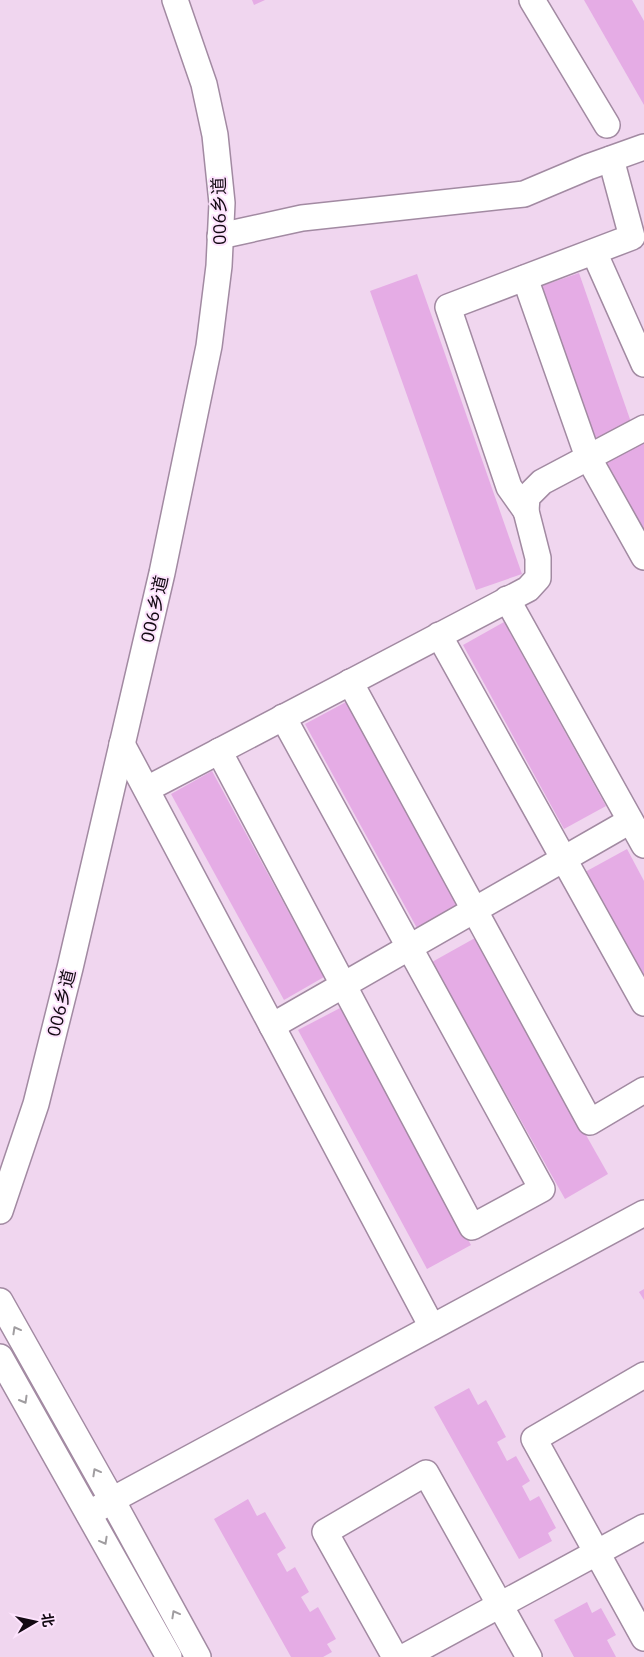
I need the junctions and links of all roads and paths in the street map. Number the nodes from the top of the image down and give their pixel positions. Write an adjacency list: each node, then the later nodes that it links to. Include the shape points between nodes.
1 (174, 0): 6 (street, 006乡道, via 204,84 215,135 222,203)
2 (532, 0): 3 (street)
3 (607, 125)
4 (644, 147): 5 (street)
5 (611, 159): 6 (street, via 524,194 302,218); 7 (street, via 632,237)
6 (220, 236): 18 (street, 006乡道, via 209,346 162,573)
7 (594, 252): 8 (street); 9 (street)
8 (525, 278): 11 (street); 12 (street, via 448,307 509,487)
9 (644, 364)
10 (644, 428): 11 (street)
11 (588, 457): 12 (street, via 542,482 527,497); 13 (street)
12 (526, 511): 14 (street, via 538,558 538,578 528,588)
13 (644, 557)
14 (507, 599): 15 (street); 21 (street)
15 (439, 635): 16 (street); 23 (street)
16 (350, 682): 17 (street); 24 (street)
17 (284, 717): 19 (street); 25 (street)
18 (122, 744): 20 (street); 30 (street, 006乡道, via 38,1095)
19 (219, 751): 20 (street); 26 (street)
20 (147, 789): 28 (street)
21 (630, 821): 22 (street); 23 (street)
22 (644, 845)
23 (564, 859): 24 (street); 27 (street)
24 (474, 910): 25 (street); 29 (street, via 590,1122)
25 (410, 947): 26 (street); 26 (street, via 542,1189 472,1227)
26 (344, 985): 28 (street)
27 (644, 1003)
28 (272, 1026): 33 (street)
29 (644, 1090)
30 (0, 1211)
31 (644, 1213): 33 (street)
32 (0, 1301): 36 (street, one-way to 32)
33 (432, 1327): 36 (street)
34 (0, 1357): 37 (street, one-way to 37)
35 (644, 1375): 39 (street, via 534,1438)
36 (112, 1500): 37 (street); 43 (street, one-way to 36)
37 (89, 1514): 42 (street, one-way to 42)
38 (644, 1527): 39 (street)
39 (597, 1553): 40 (street); 41 (street)
40 (501, 1605): 44 (street, via 426,1473 325,1532); 45 (street); 46 (street)
41 (644, 1638)
42 (169, 1657)
43 (198, 1657)
44 (395, 1657)
45 (404, 1657)
46 (529, 1657)

